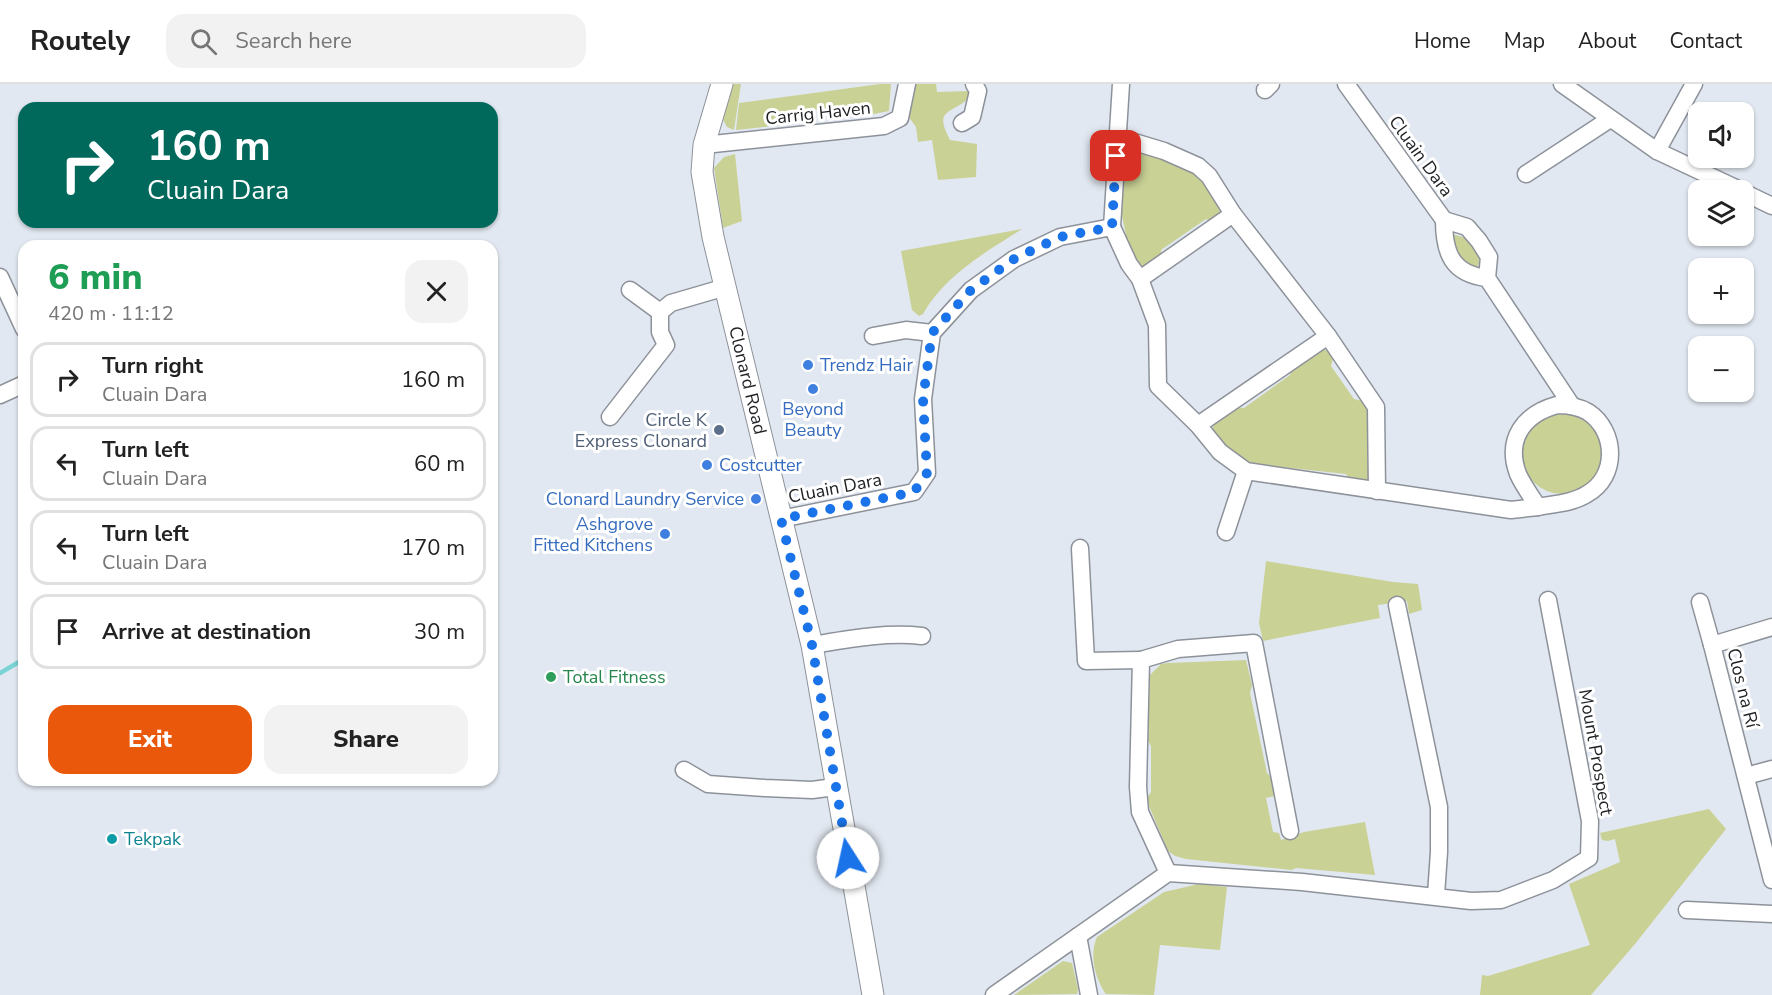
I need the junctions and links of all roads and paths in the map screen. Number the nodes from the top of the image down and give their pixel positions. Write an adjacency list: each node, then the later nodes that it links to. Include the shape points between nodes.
1 (722, 84): 11 (street, Clonard Road)
2 (907, 84): 11 (street, Carrig Haven, via 900,118 884,126)
3 (974, 84): 9 (street, via 978,91 972,117)
4 (1121, 84): 10 (street, Cluain Dara)
5 (1346, 84): 18 (street, Cluain Dara)
6 (1562, 84): 8 (street)
7 (1694, 84): 12 (street)
8 (1610, 119): 12 (street); 13 (street)
9 (962, 123)
10 (1118, 137): 17 (street, via 1198,165 1219,188); 19 (street, Cluain Dara)
11 (704, 145): 23 (street, Clonard Road, via 702,172)
12 (1657, 151): 14 (street)
13 (1526, 174)
14 (1718, 180)
15 (1754, 197): 16 (street)
16 (1772, 206)
17 (1233, 214): 22 (street); 29 (street)
18 (1444, 220): 21 (street, Cluain Dara, via 1467,227 1479,241 1489,257); 21 (street, Cluain Dara, via 1444,243 1452,262 1471,276)
19 (1112, 227): 22 (street, Cluain Dara); 27 (street, via 1060,237 1014,259 971,290)
20 (0, 277): 26 (street)
21 (1487, 278): 32 (street, Cluain Dara)
22 (1140, 279): 34 (street, Cluain Dara, via 1157,325 1158,386)
23 (726, 287): 25 (street, via 672,303); 38 (street, Clonard Road)
24 (630, 290): 25 (street)
25 (660, 312): 33 (street, via 660,332 673,346)
26 (18, 316)
27 (932, 333): 28 (street, via 906,330); 38 (street, Cluain Dara, via 923,399 927,473 914,492)
28 (873, 336)
29 (1328, 336): 34 (street); 36 (street, via 1376,407)
30 (18, 387): 31 (street)
31 (0, 395)
32 (1572, 405): 37 (street, via 1542,409 1519,430 1514,461); 37 (street, Cluain Dara, via 1600,422 1608,436 1608,469 1601,483 1588,494 1574,501)
33 (610, 417)
34 (1198, 425): 35 (street, Cluain Dara, via 1220,452)
35 (1246, 471): 36 (street, Cluain Dara); 39 (street)
36 (1377, 491): 37 (street, Cluain Dara, via 1511,510)
37 (1538, 507)
38 (781, 519): 46 (street, Clonard Road)
39 (1226, 531)
40 (1080, 548): 48 (street, via 1086,661)
41 (1548, 600): 56 (street, Mount Prospect, via 1590,821 1589,858 1552,880 1501,900 1471,901)
42 (1700, 602): 47 (street, Clos na Rí)
43 (1397, 605): 56 (street, via 1439,807)
44 (1772, 627): 47 (street, Clos na Rí)
45 (922, 636): 46 (street, via 867,636)
46 (812, 645): 52 (street, Clonard Road)
47 (1712, 645): 51 (street, Clos na Rí)
48 (1141, 660): 53 (street, via 1179,649 1254,643); 54 (street, via 1140,812)
49 (1772, 769): 51 (street)
50 (684, 770): 52 (street, via 708,784)
51 (1746, 776): 55 (street, Clos na Rí)
52 (835, 787): 60 (street, Clonard Road)
53 (1290, 831)
54 (1168, 873): 56 (street, Mount Prospect); 59 (street)
55 (1772, 880)
56 (1436, 895)
57 (1687, 910): 58 (street)
58 (1772, 914)
59 (1078, 936): 61 (street); 62 (street)
60 (873, 995)
61 (994, 995)
62 (1089, 995)

